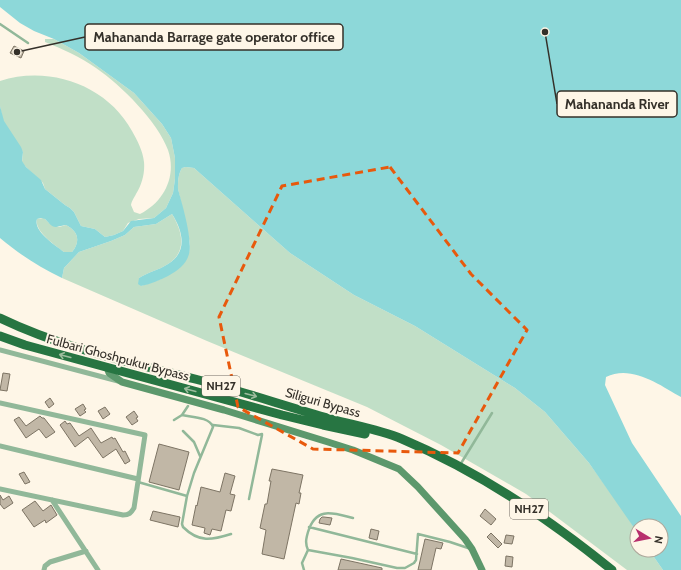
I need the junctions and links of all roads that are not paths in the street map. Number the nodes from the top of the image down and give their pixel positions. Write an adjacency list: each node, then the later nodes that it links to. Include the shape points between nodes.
1 (0, 24): 2 (lane)
2 (28, 43)
3 (0, 318): 17 (highway, Siliguri Bypass / NH27, one-way to 17, via 42,337 85,350 400,438)
4 (0, 336): 6 (highway, Fulbari Ghoshpukur Bypass / NH27, one-way to 4)
5 (0, 350): 7 (street)
6 (107, 367): 7 (main road, via 109,373); 17 (highway, Fulbari Ghoshpukur Bypass / NH27, one-way to 6, via 377,436 323,425)
7 (122, 382): 27 (main road, via 266,422 353,450 399,469)
8 (0, 403): 19 (street, via 145,435)
9 (188, 406): 11 (lane)
10 (492, 413): 18 (lane)
11 (182, 415): 12 (lane); 13 (lane, via 208,420)
12 (174, 420)
13 (213, 425): 16 (lane); 22 (lane, via 262,434)
14 (184, 431): 16 (lane, via 194,442)
15 (0, 446): 19 (street)
16 (200, 457): 21 (lane)
17 (440, 458): 18 (highway, Siliguri Bypass / NH27)
18 (459, 466): 37 (highway, Siliguri Bypass / NH27, via 552,524)
19 (138, 480): 21 (lane); 23 (street, via 134,508 128,515)
20 (0, 489): 23 (street)
21 (187, 496): 26 (lane, via 182,524 184,529 210,540)
22 (249, 499)
23 (52, 500): 28 (street)
24 (353, 518): 25 (lane, via 322,513 314,519)
25 (310, 527): 29 (lane, via 306,542); 30 (lane)
26 (232, 534)
27 (472, 549): 30 (lane, via 418,534); 36 (main road)
28 (86, 550): 32 (street, via 50,562); 33 (street)
29 (308, 550): 31 (lane, via 397,568); 34 (lane, via 302,563)
30 (417, 554): 31 (lane, via 416,560)
31 (410, 566): 35 (lane)
32 (44, 570)
33 (98, 570)
34 (304, 570)
35 (413, 570)
36 (482, 570)
37 (612, 570)

